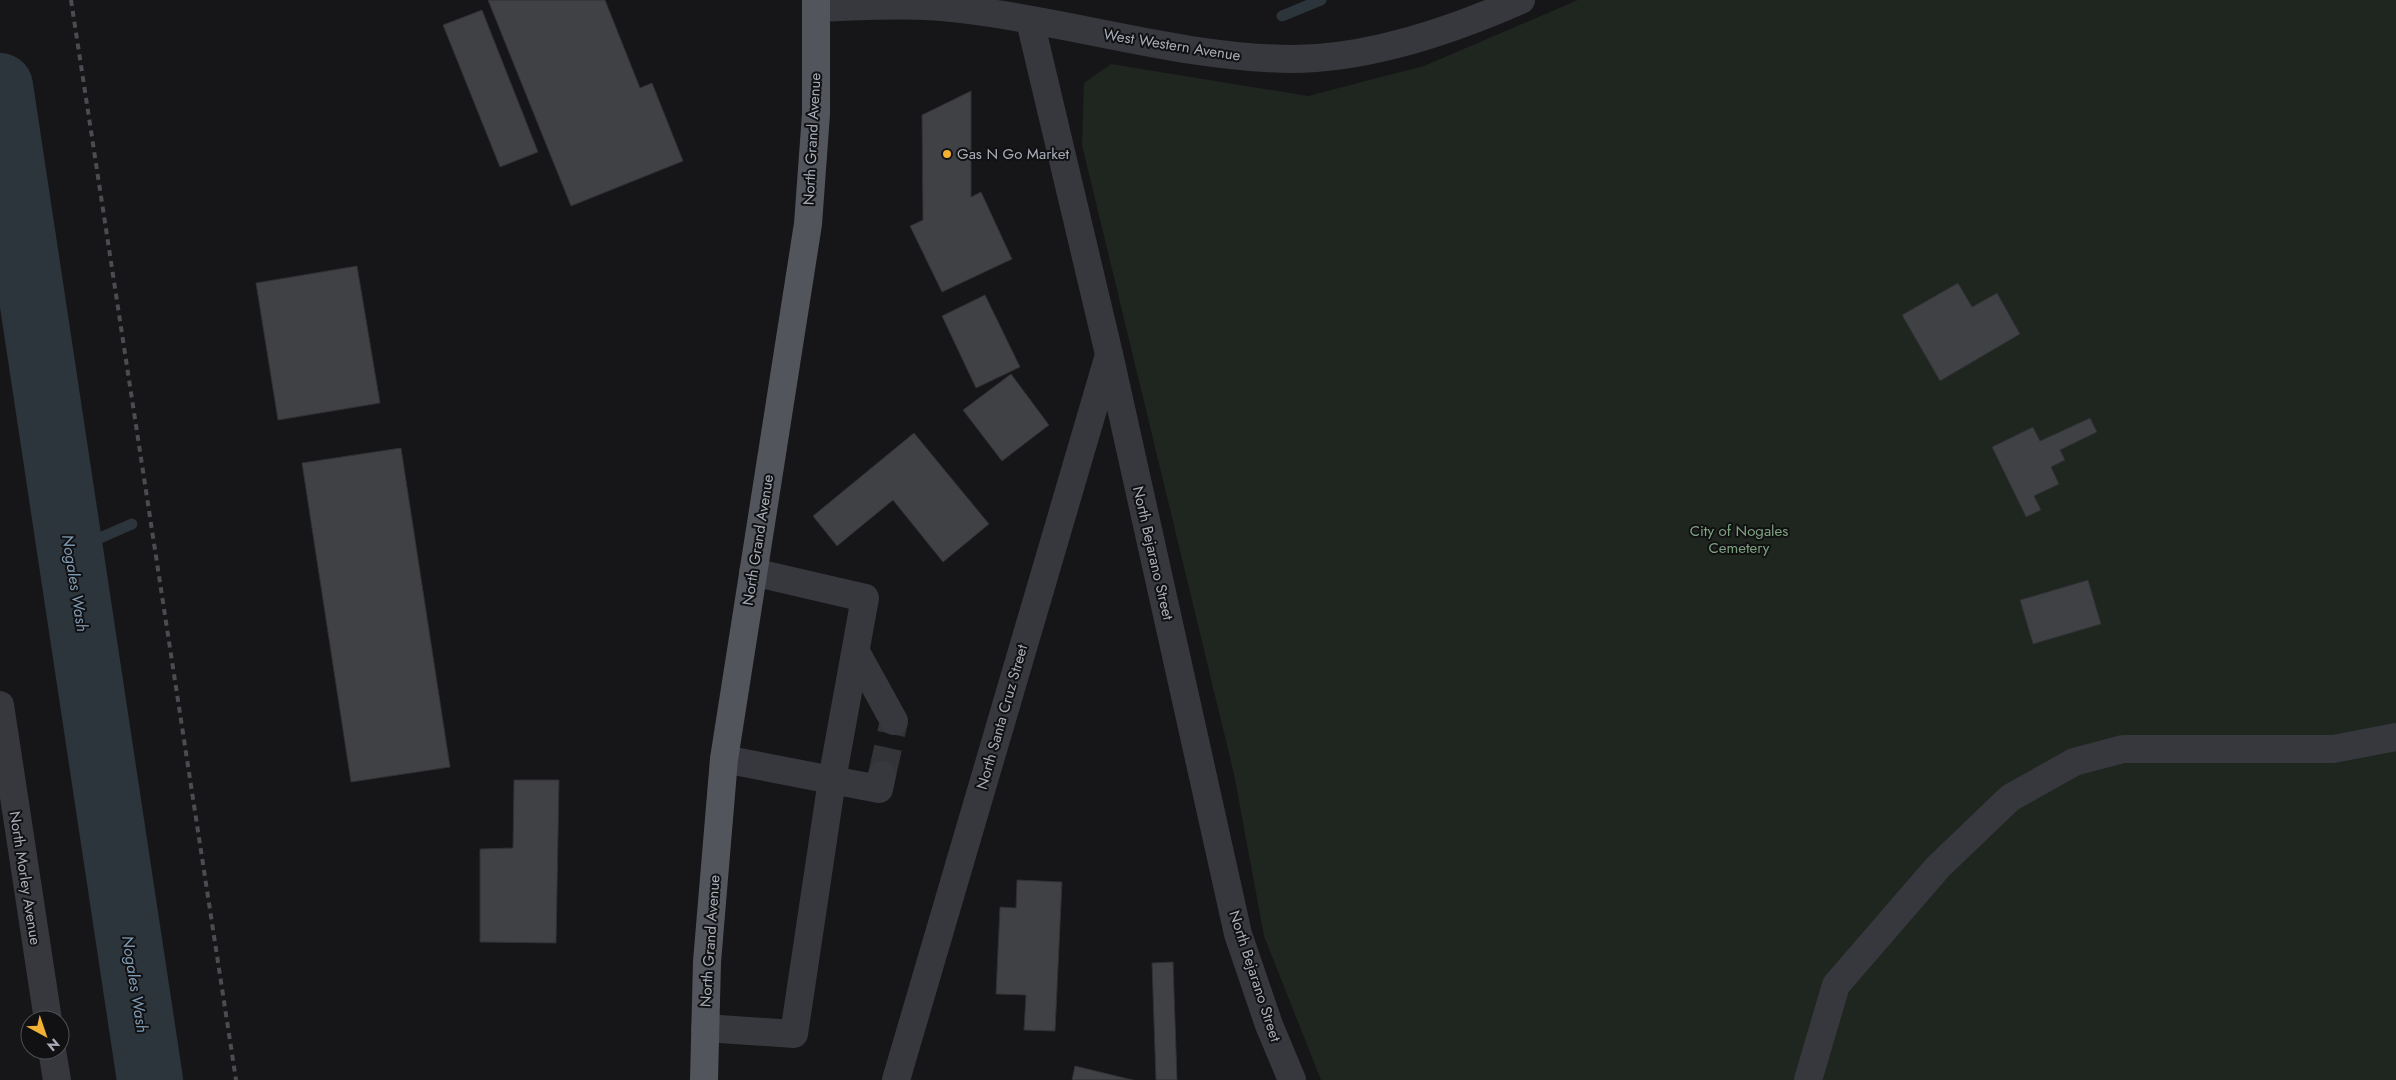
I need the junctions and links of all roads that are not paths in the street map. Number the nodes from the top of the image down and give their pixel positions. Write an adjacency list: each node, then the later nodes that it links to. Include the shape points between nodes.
1 (1521, 0): 3 (street, West Western Avenue, via 1417,38 1348,54 1293,59 1233,56)
2 (817, 4): 3 (street, West Western Avenue, via 967,9); 5 (main road, North Grand Avenue, via 816,114 808,224)
3 (1030, 21): 4 (street, North Bejarano Street)
4 (1109, 354): 19 (street, North Santa Cruz Street); 20 (street, North Bejarano Street, via 1238,934)
5 (753, 572): 6 (street, via 865,598); 11 (main road, North Grand Avenue)
6 (856, 652): 8 (street); 13 (street)
7 (0, 705): 10 (street, North Morley Avenue)
8 (894, 720)
9 (2396, 737): 21 (street, via 2333,749 2123,749 2074,762 2010,798 1938,867 1836,985)
10 (3, 753): 14 (street, North Morley Avenue)
11 (724, 759): 13 (street); 15 (main road, North Grand Avenue, via 707,962)
12 (882, 774): 13 (street, via 878,789)
13 (832, 780): 15 (street, via 794,1034)
14 (46, 1010)
15 (705, 1028): 18 (main road, North Grand Avenue)
16 (54, 1060): 17 (street)
17 (57, 1080)
18 (704, 1080)
19 (896, 1080)
20 (1292, 1080)
21 (1808, 1080)

